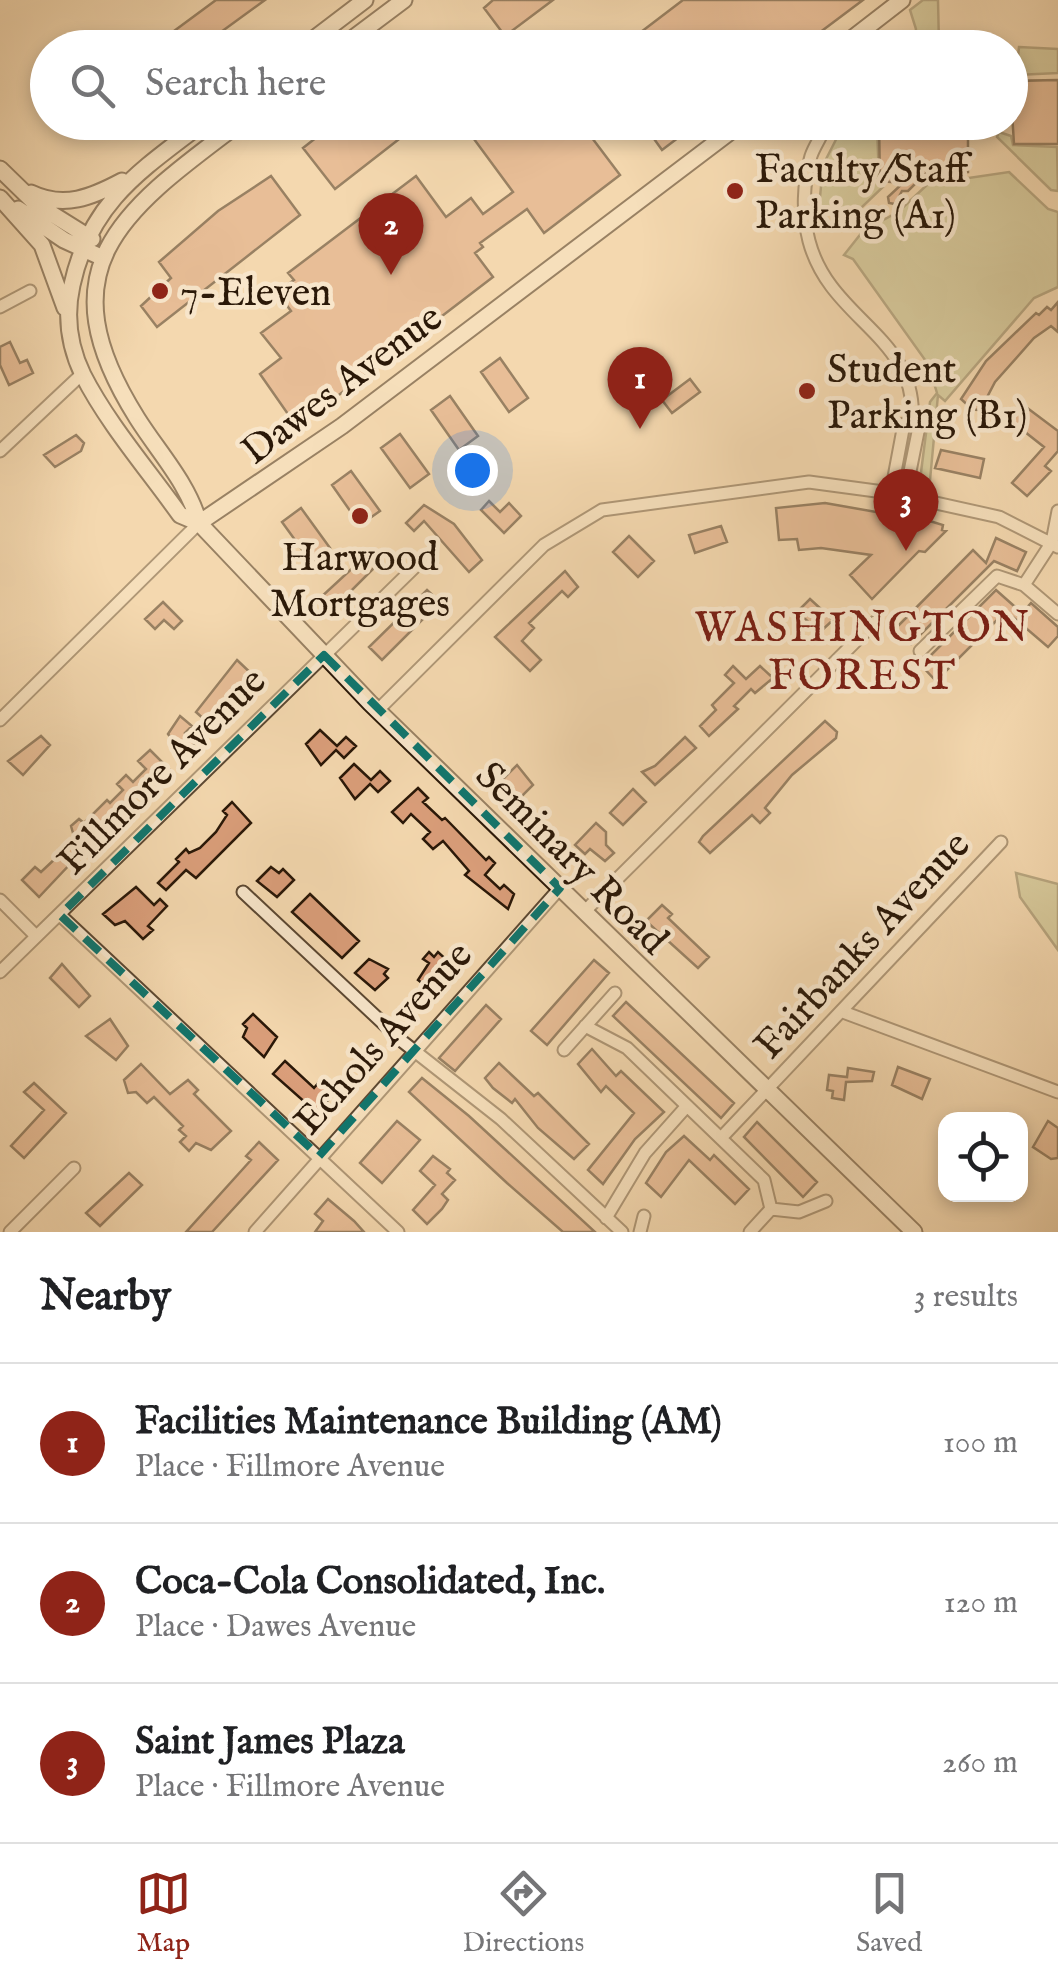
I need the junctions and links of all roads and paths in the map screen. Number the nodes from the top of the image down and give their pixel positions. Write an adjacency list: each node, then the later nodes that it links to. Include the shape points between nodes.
1 (364, 0): 4 (main road)
2 (404, 0): 5 (main road)
3 (902, 0): 6 (main road)
4 (325, 30)
5 (364, 30)
6 (863, 30)
7 (180, 140): 12 (main road)
8 (218, 140): 15 (main road, via 147,194)
9 (718, 140): 25 (main road, Dawes Avenue, via 342,426)
10 (818, 140): 20 (street, via 805,190 809,242 840,300 907,371)
11 (0, 170): 13 (main road)
12 (136, 174): 13 (main road, via 96,194 56,202); 14 (main road, via 110,199)
13 (5, 192): 14 (main road); 18 (main road, via 42,245)
14 (84, 242): 15 (main road); 18 (main road, Seminary Road)
15 (105, 253): 25 (main road, Seminary Road, via 96,299 104,360 192,496)
16 (30, 291): 17 (street)
17 (0, 308)
18 (66, 312): 19 (main road, Seminary Road)
19 (82, 374): 21 (street); 25 (main road, Seminary Road, via 180,515)
20 (912, 422): 22 (street, via 904,424); 23 (street, via 919,427)
21 (0, 451)
22 (891, 493): 23 (street); 33 (street, via 809,482 602,510 544,545)
23 (905, 496): 26 (street, via 999,517)
24 (1058, 511): 26 (street)
25 (199, 523): 32 (main road, Seminary Road); 34 (street, Dawes Avenue)
26 (1055, 544): 28 (street)
27 (424, 559): 32 (street, Fillmore Avenue)
28 (1024, 585): 29 (street); 31 (street, via 997,576)
29 (1058, 614)
30 (875, 622): 39 (street)
31 (920, 652)
32 (324, 655): 33 (main road, Seminary Road); 40 (street, Fillmore Avenue)
33 (378, 710): 36 (main road, Seminary Road)
34 (0, 720)
35 (1001, 842): 44 (street, Fairbanks Avenue)
36 (560, 888): 39 (main road, Seminary Road); 46 (street, Echols Avenue)
37 (243, 892): 46 (street)
38 (0, 900): 41 (street)
39 (584, 912): 48 (main road, Seminary Road)
40 (60, 915): 41 (street, Fillmore Avenue); 52 (street)
41 (36, 936): 42 (street, Fillmore Avenue)
42 (0, 972)
43 (616, 993): 45 (street)
44 (843, 1012): 48 (street, Fairbanks Avenue); 49 (street)
45 (585, 1026): 47 (street); 50 (street, via 627,1048)
46 (415, 1050): 52 (street, Echols Avenue); 57 (street)
47 (564, 1050)
48 (768, 1091): 51 (street, Fairbanks Avenue); 58 (main road, Seminary Road)
49 (1058, 1092)
50 (686, 1108): 51 (street); 57 (street, via 646,1153)
51 (721, 1138): 55 (street, via 764,1180)
52 (318, 1156): 60 (street, Echols Avenue); 61 (street)
53 (74, 1168): 59 (street)
54 (826, 1202): 55 (street, via 798,1212)
55 (771, 1209): 64 (street)
56 (644, 1216): 63 (street)
57 (606, 1218): 62 (street)
58 (915, 1231)
59 (10, 1232)
60 (254, 1232)
61 (398, 1232)
62 (622, 1232)
63 (640, 1232)
64 (750, 1232)

